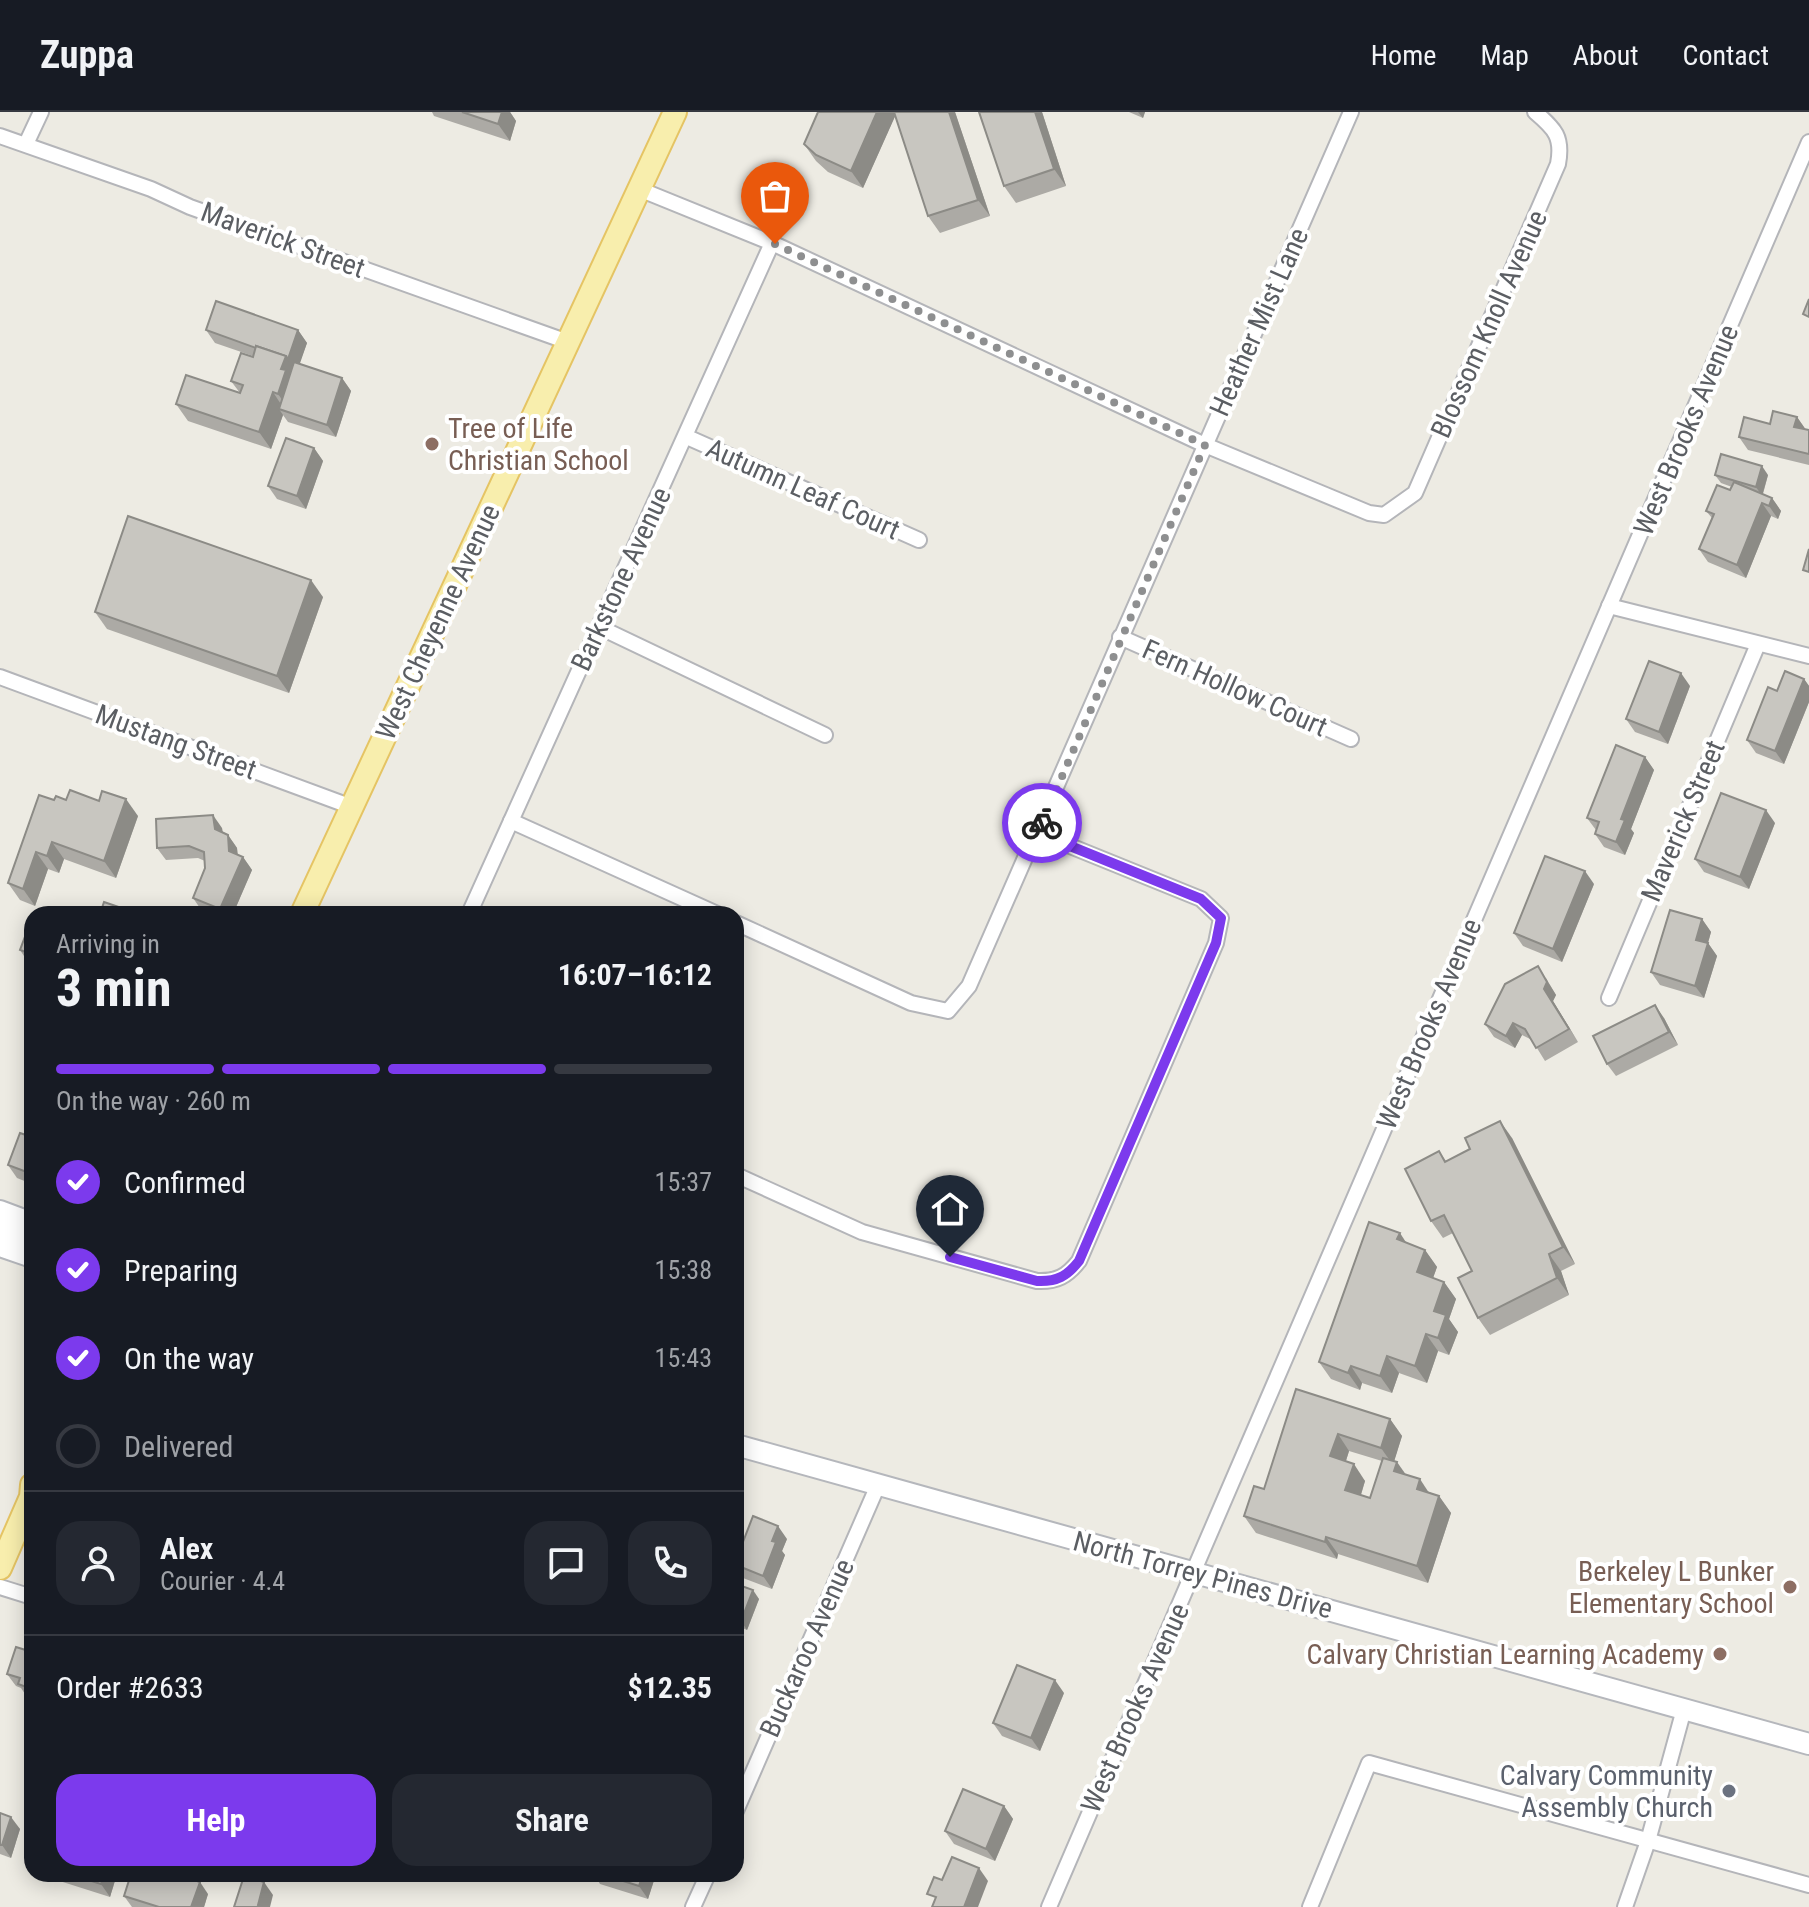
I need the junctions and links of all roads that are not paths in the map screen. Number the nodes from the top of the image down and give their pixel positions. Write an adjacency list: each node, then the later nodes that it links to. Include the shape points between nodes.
1 (41, 112): 7 (street)
2 (675, 112): 8 (main road, West Cheyenne Avenue)
3 (1351, 112): 12 (street, Heather Mist Lane)
4 (1535, 112): 12 (street, Blossom Knoll Avenue, via 1555,128 1561,150 1558,164 1415,493 1384,515 1369,513)
5 (0, 136): 7 (street, Maverick Street)
6 (1809, 142): 14 (street, West Brooks Avenue)
7 (26, 144): 10 (street, Maverick Street)
8 (639, 189): 9 (street); 10 (main road, West Cheyenne Avenue)
9 (772, 243): 11 (street, Barkstone Avenue); 12 (street)
10 (568, 342): 22 (main road, West Cheyenne Avenue)
11 (687, 437): 13 (street, Autumn Leaf Court); 15 (street, Barkstone Avenue)
12 (1205, 445): 16 (street, Heather Mist Lane)
13 (919, 540)
14 (1609, 606): 17 (street); 41 (street, West Brooks Avenue)
15 (599, 627): 20 (street); 23 (street, Barkstone Avenue)
16 (1120, 637): 21 (street, Fern Hollow Court); 24 (street, Heather Mist Lane)
17 (1758, 644): 18 (street); 29 (street, Maverick Street)
18 (1809, 656)
19 (0, 677): 22 (street, Mustang Street)
20 (825, 735)
21 (1351, 739)
22 (352, 807): 25 (main road, West Cheyenne Avenue)
23 (511, 821): 26 (street, Barkstone Avenue); 27 (street)
24 (1038, 833): 28 (street, Heather Mist Lane, via 969,986 948,1011 911,1003); 30 (street, via 1201,899 1221,918 1216,943 1079,1261 1067,1275 1037,1281 862,1232)
25 (306, 906)
26 (473, 906)
27 (691, 906)
28 (744, 927)
29 (1609, 998)
30 (744, 1179)
31 (0, 1211): 32 (main road)
32 (24, 1220)
33 (0, 1228): 34 (main road, via 20,1235)
34 (24, 1242)
35 (0, 1246): 36 (main road)
36 (24, 1254)
37 (744, 1447): 38 (main road, North Torrey Pines Drive)
38 (878, 1485): 41 (main road, North Torrey Pines Drive); 46 (street, Buckaroo Avenue)
39 (24, 1511): 40 (main road)
40 (0, 1568)
41 (1194, 1572): 44 (main road, North Torrey Pines Drive); 51 (street, West Brooks Avenue)
42 (0, 1587): 43 (street)
43 (24, 1594)
44 (1684, 1709): 45 (main road, North Torrey Pines Drive); 47 (street)
45 (1809, 1744)
46 (744, 1793)
47 (1648, 1841): 49 (street); 52 (street, via 1369,1763); 53 (street)
48 (704, 1882): 50 (street)
49 (1809, 1885)
50 (693, 1907)
51 (1049, 1907)
52 (1310, 1907)
53 (1625, 1907)

